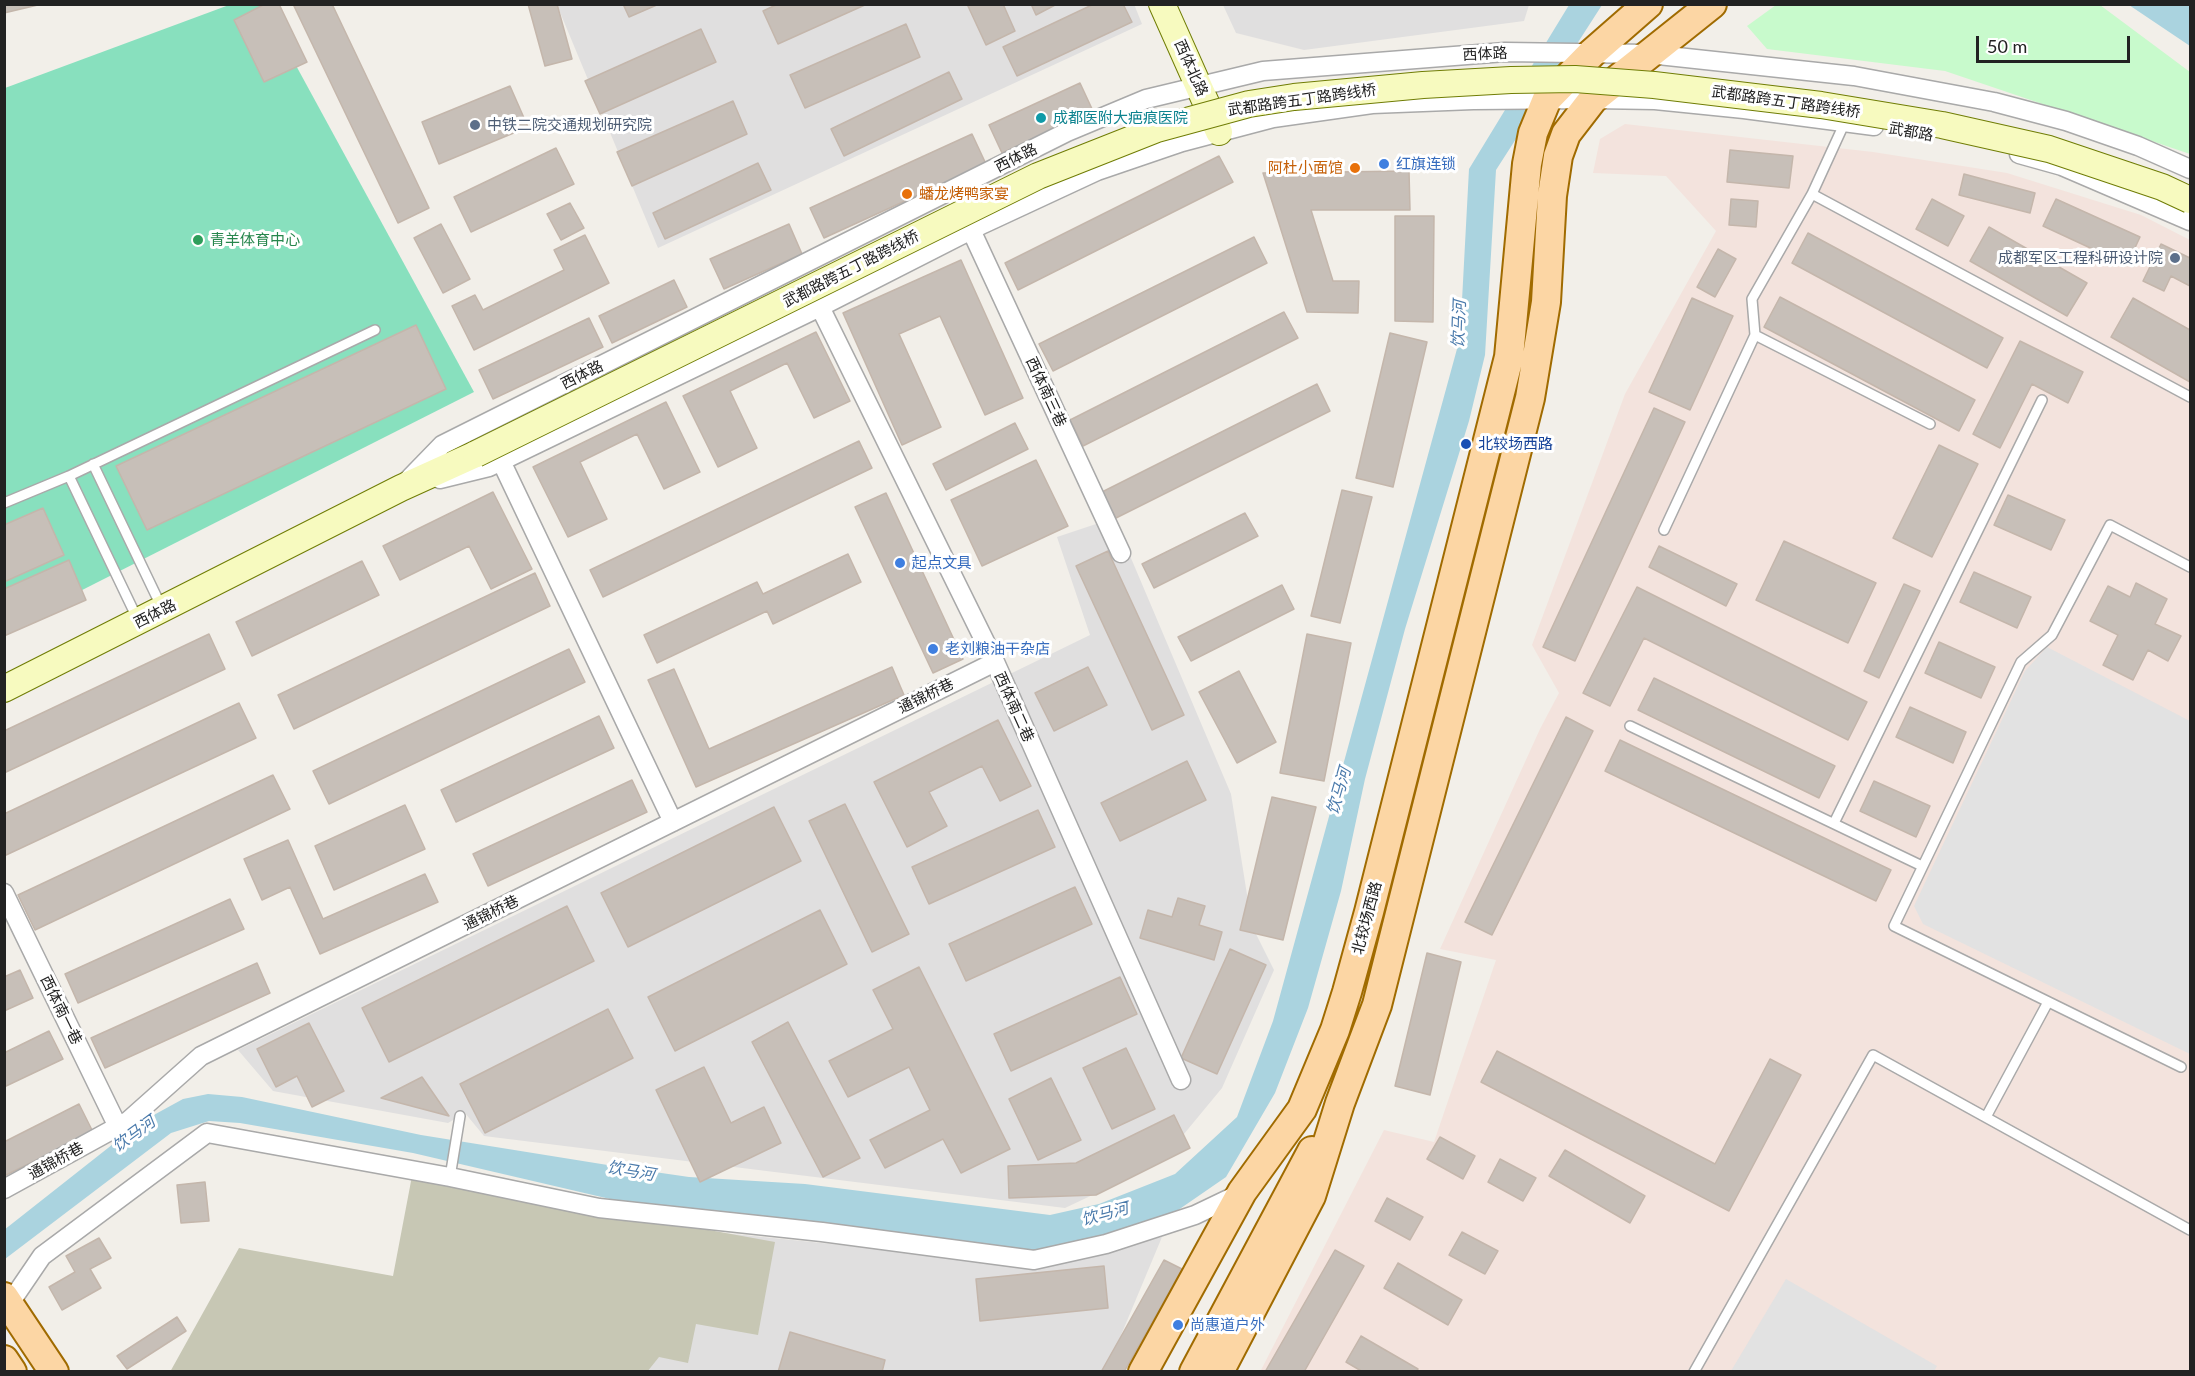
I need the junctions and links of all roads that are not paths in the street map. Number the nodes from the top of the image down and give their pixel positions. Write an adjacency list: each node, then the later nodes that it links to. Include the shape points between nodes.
1 (1162, 4): 6 (street, 西体北路)
2 (1648, 4): 4 (main road, 北较场西路)
3 (1712, 4): 5 (main road, 北较场西路)
4 (1592, 53): 5 (street); 6 (street, 西体路, via 1505,52 1402,58 1263,71); 7 (main road, 北较场西路)
5 (1649, 54): 8 (main road, 北较场西路); 11 (street, via 1854,76 1994,102 2066,121)
6 (1199, 86): 10 (street, 西体北路); 26 (street, 西体路, via 1146,99 1066,132 442,445)
7 (1547, 99): 8 (street, 武都路); 10 (street, 西体路, via 1372,104 1273,118); 44 (main road, 北较场西路, via 1533,133 1527,164 1509,357 1370,912 1335,1030)
8 (1593, 99): 9 (street, 武都路, via 1655,100); 43 (main road, 北较场西路, via 1566,134 1558,156 1546,302 1530,398 1377,1005)
9 (1845, 122): 12 (lane); 14 (street, 武都路, via 2018,153 2062,166)
10 (1220, 132): 15 (street, 西体路, via 1097,171)
11 (2190, 169)
12 (1812, 194): 18 (lane, via 1752,299); 19 (lane)
13 (2190, 200): 22 (street, 武都路跨五丁路跨线桥, bridge, via 2049,149 1942,125 1654,84 1510,80 1423,84 1283,99 1214,112 1157,129 1038,176)
14 (2190, 221)
15 (971, 230): 16 (street, 西体路); 29 (street, 西体南三巷)
16 (820, 307): 23 (street, 西体路); 33 (street, 西体南二巷)
17 (375, 330): 24 (lane)
18 (1755, 334): 21 (lane); 28 (lane)
19 (2190, 397)
20 (2042, 400): 37 (lane)
21 (1930, 424)
22 (476, 454): 26 (street, 西体路)
23 (501, 461): 26 (street, 西体路); 36 (street)
24 (93, 464): 25 (lane); 31 (lane)
25 (69, 476): 27 (lane); 32 (lane)
26 (400, 488): 31 (street, 西体路)
27 (4, 503)
28 (1664, 530)
29 (1121, 554)
30 (2190, 567): 38 (lane, via 2110,525 2052,635 2021,662)
31 (163, 610): 32 (street, 西体路)
32 (139, 622): 34 (street, 西体路)
33 (994, 662): 36 (street, 通锦桥巷); 42 (street, 西体南二巷)
34 (4, 689)
35 (1630, 726): 37 (lane)
36 (673, 822): 47 (street, 通锦桥巷, via 201,1056)
37 (1834, 823): 38 (lane)
38 (1922, 866): 40 (lane, via 1894,927)
39 (4, 893): 47 (street, 西体南一巷)
40 (2048, 1002): 41 (lane); 46 (lane)
41 (2181, 1067)
42 (1181, 1080)
43 (1340, 1103): 58 (main road); 59 (main road, 北较场西路, via 1311,1196)
44 (1302, 1109): 50 (main road, 北较场西路); 57 (main road, via 1281,1156)
45 (460, 1116): 48 (lane)
46 (1986, 1118): 51 (lane); 60 (lane, via 1873,1055)
47 (118, 1127): 49 (street, 通锦桥巷)
48 (450, 1177): 50 (street, via 599,1208 1034,1260 1106,1244 1195,1215); 52 (street, via 207,1133 42,1256)
49 (4, 1189)
50 (1242, 1192): 56 (main road, 北较场西路)
51 (2190, 1230)
52 (7, 1300): 55 (main road)
53 (4, 1360): 54 (main road)
54 (12, 1371)
55 (54, 1371)
56 (1143, 1371)
57 (1166, 1371)
58 (1194, 1371)
59 (1219, 1371)
60 (1694, 1371)

